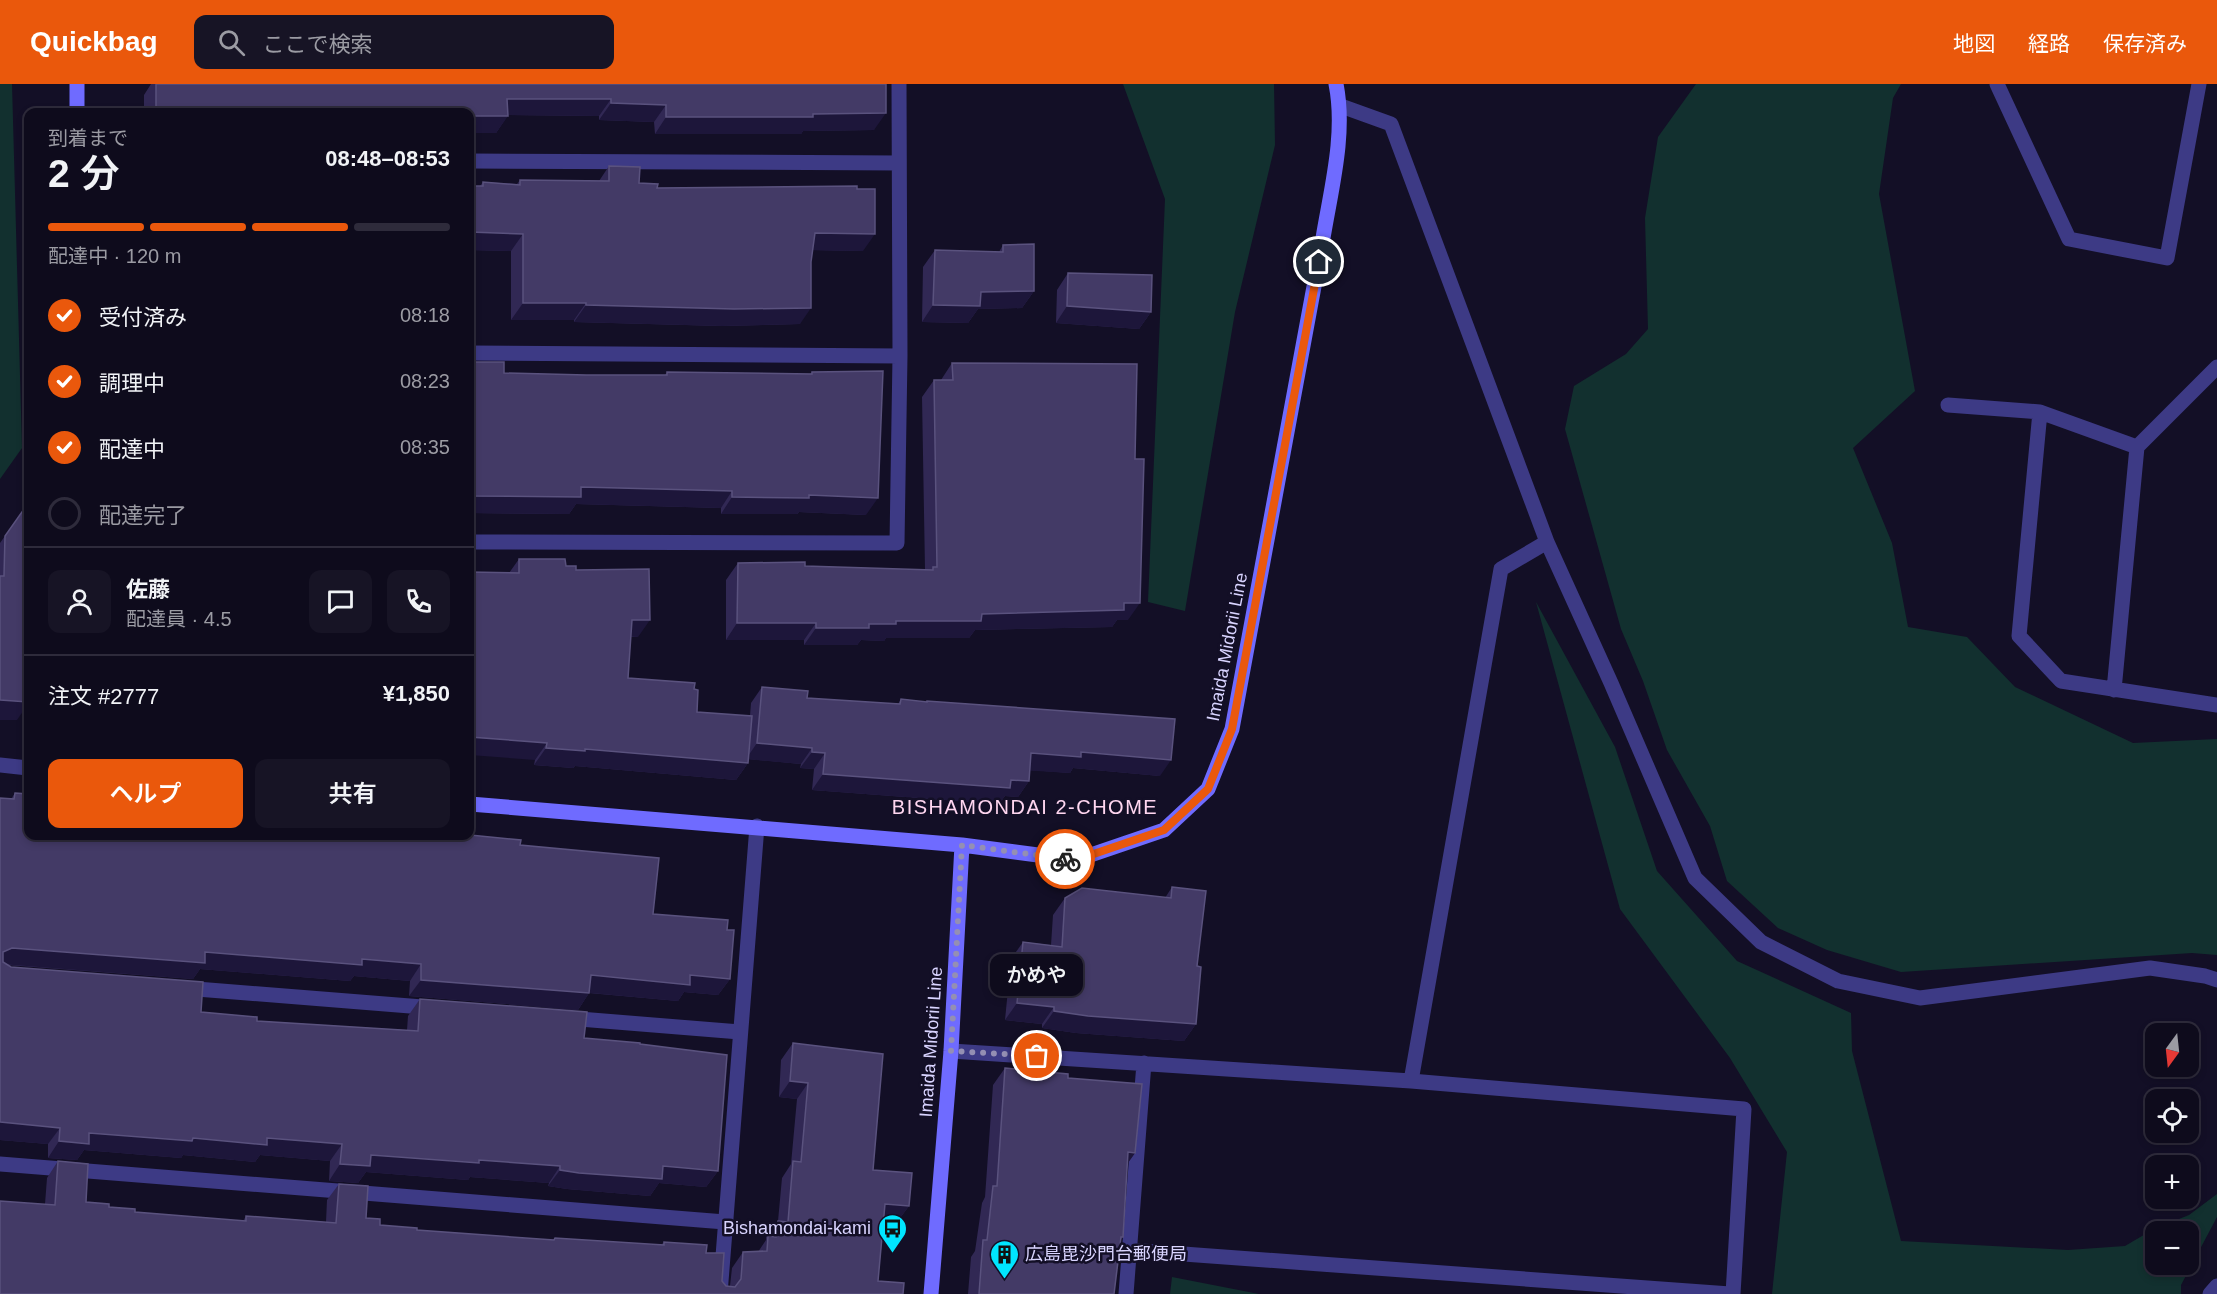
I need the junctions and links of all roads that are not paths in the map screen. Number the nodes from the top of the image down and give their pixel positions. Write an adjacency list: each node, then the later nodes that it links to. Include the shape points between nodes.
1 (77, 84): 7 (main road)
2 (899, 84): 9 (street)
3 (1336, 84): 6 (main road, Imaida Midorii Line)
4 (1997, 84): 5 (street, via 2069,239 2167,258)
5 (2199, 84)
6 (1341, 106): 17 (street, via 1391,124); 24 (main road, Imaida Midorii Line, via 1323,238 1232,729 1208,789 1164,830 1076,860)
7 (77, 108)
8 (474, 161): 9 (street)
9 (899, 163): 11 (street)
10 (474, 353): 11 (street)
11 (900, 356): 16 (street, via 897,543)
12 (2217, 367): 15 (street)
13 (1948, 405): 14 (street)
14 (2040, 412): 15 (street); 18 (street, via 2019,636 2061,681)
15 (2136, 447): 18 (street)
16 (474, 542)
17 (1547, 542): 25 (street, via 1695,878 1761,942 1838,981 1920,998 2150,968); 32 (street, via 1501,569)
18 (2114, 690): 19 (street)
19 (2217, 705)
20 (0, 765): 21 (street)
21 (24, 768)
22 (474, 804): 23 (main road)
23 (757, 826): 24 (main road); 29 (street)
24 (962, 845): 30 (main road, Imaida Midorii Line)
25 (2217, 980)
26 (167, 987): 27 (street)
27 (454, 1009)
28 (549, 1017): 29 (street)
29 (740, 1032): 34 (street)
30 (951, 1051): 31 (street); 38 (main road, Imaida Midorii Line)
31 (1144, 1063): 32 (street); 35 (street)
32 (1411, 1081): 40 (street, via 1743,1109)
33 (0, 1164): 34 (street)
34 (725, 1222): 37 (street)
35 (1129, 1250): 39 (street); 40 (street)
36 (2217, 1286): 41 (street)
37 (720, 1294)
38 (931, 1294)
39 (1126, 1294)
40 (1731, 1294)
41 (2210, 1294)

